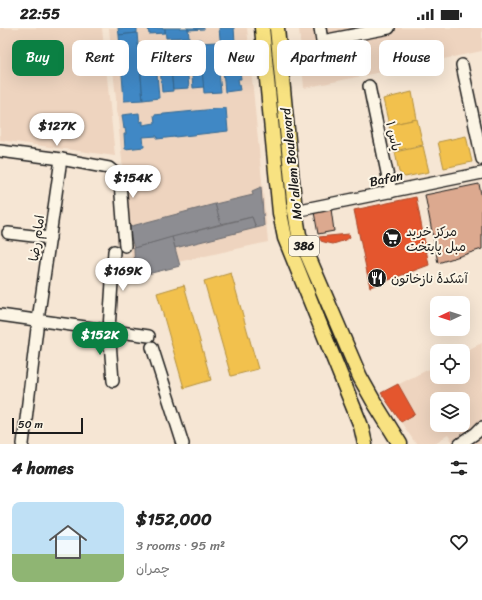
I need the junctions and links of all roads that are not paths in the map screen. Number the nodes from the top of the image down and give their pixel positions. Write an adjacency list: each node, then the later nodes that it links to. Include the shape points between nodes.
1 (262, 28): 25 (main road, Mo'allem Boulevard / 386, via 280,213 285,238)
2 (277, 28): 12 (main road, Mo'allem Boulevard / 386)
3 (320, 28): 4 (street, via 322,41)
4 (389, 28)
5 (462, 65): 9 (street)
6 (369, 86): 11 (street, یاس ۱)
7 (0, 151): 8 (street)
8 (61, 159): 14 (street, امام رضا); 15 (street, via 109,168 115,173 120,182)
9 (482, 159)
10 (482, 173): 11 (street, Bafan)
11 (391, 192): 12 (street, Bafan)
12 (295, 211): 23 (main road, Mo'allem Boulevard / 386, via 304,247 360,376)
13 (8, 233): 14 (street)
14 (50, 238): 18 (street, امام رضا)
15 (125, 246)
16 (114, 251): 19 (street)
17 (0, 315): 18 (street)
18 (38, 320): 19 (street); 26 (street, امام رضا)
19 (109, 329): 20 (street); 22 (street)
20 (149, 336)
21 (152, 347): 27 (street)
22 (113, 381)
23 (374, 402): 28 (main road); 29 (main road, Mo'allem Boulevard / 386)
24 (482, 427): 30 (street)
25 (366, 443)
26 (23, 444)
27 (183, 444)
28 (391, 444)
29 (400, 444)
30 (460, 444)

